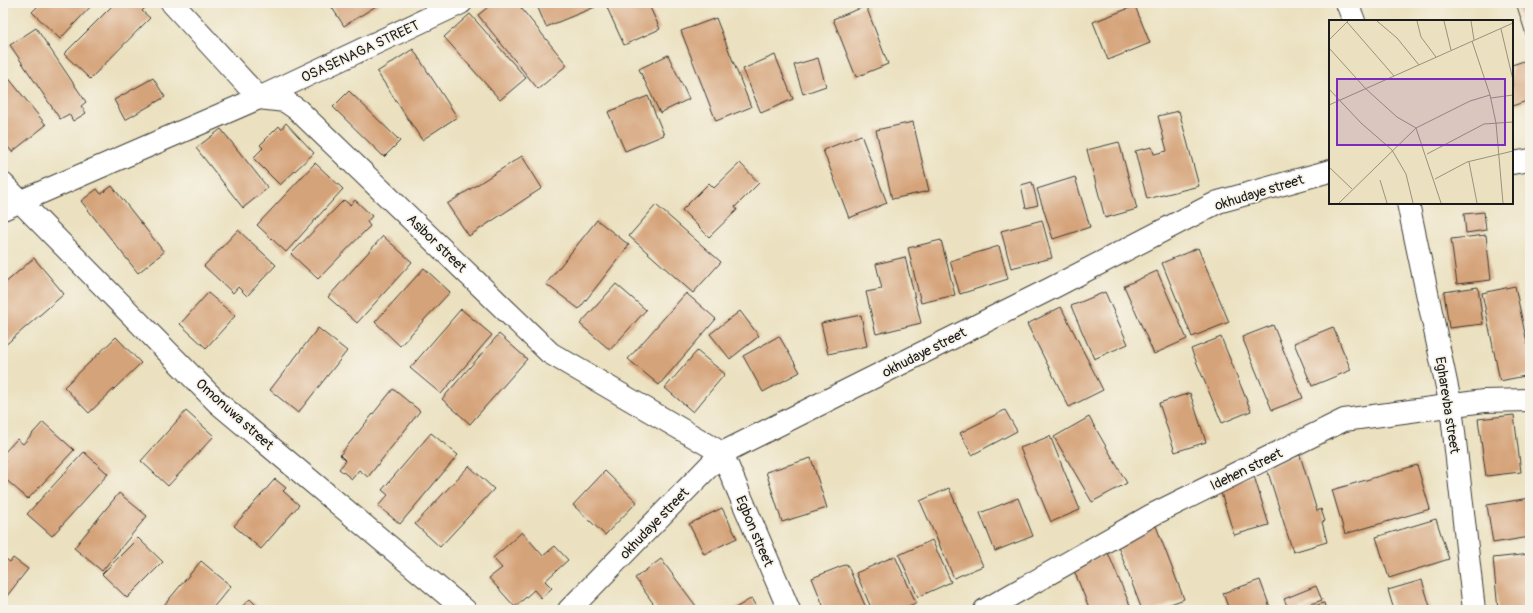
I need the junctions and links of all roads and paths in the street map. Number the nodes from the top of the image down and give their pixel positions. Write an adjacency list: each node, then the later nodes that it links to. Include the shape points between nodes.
1 (461, 3): 5 (street, OSASENAGA STREET)
2 (1348, 3): 4 (street)
3 (174, 6): 5 (street)
4 (1354, 20)
5 (259, 98): 11 (street, OSASENAGA STREET); 14 (street, Asibor street, via 285,101 298,110 550,353)
6 (1530, 160): 7 (street)
7 (1513, 163)
8 (1329, 171): 14 (street, okhudaye street, via 1218,202)
9 (3, 184): 11 (street, Omonuwa street)
10 (1408, 204): 13 (street, Egharevba street)
11 (12, 205): 15 (street, Omonuwa street, via 218,403)
12 (1530, 400): 13 (street, Idehen street, via 1484,401)
13 (1450, 406): 18 (street, Idehen street, via 1344,420 1152,516); 19 (street, Egharevba street)
14 (722, 453): 16 (street, okhudaye street); 17 (street, Egbon street)
15 (466, 610)
16 (569, 610)
17 (789, 610)
18 (985, 610)
19 (1474, 610)

